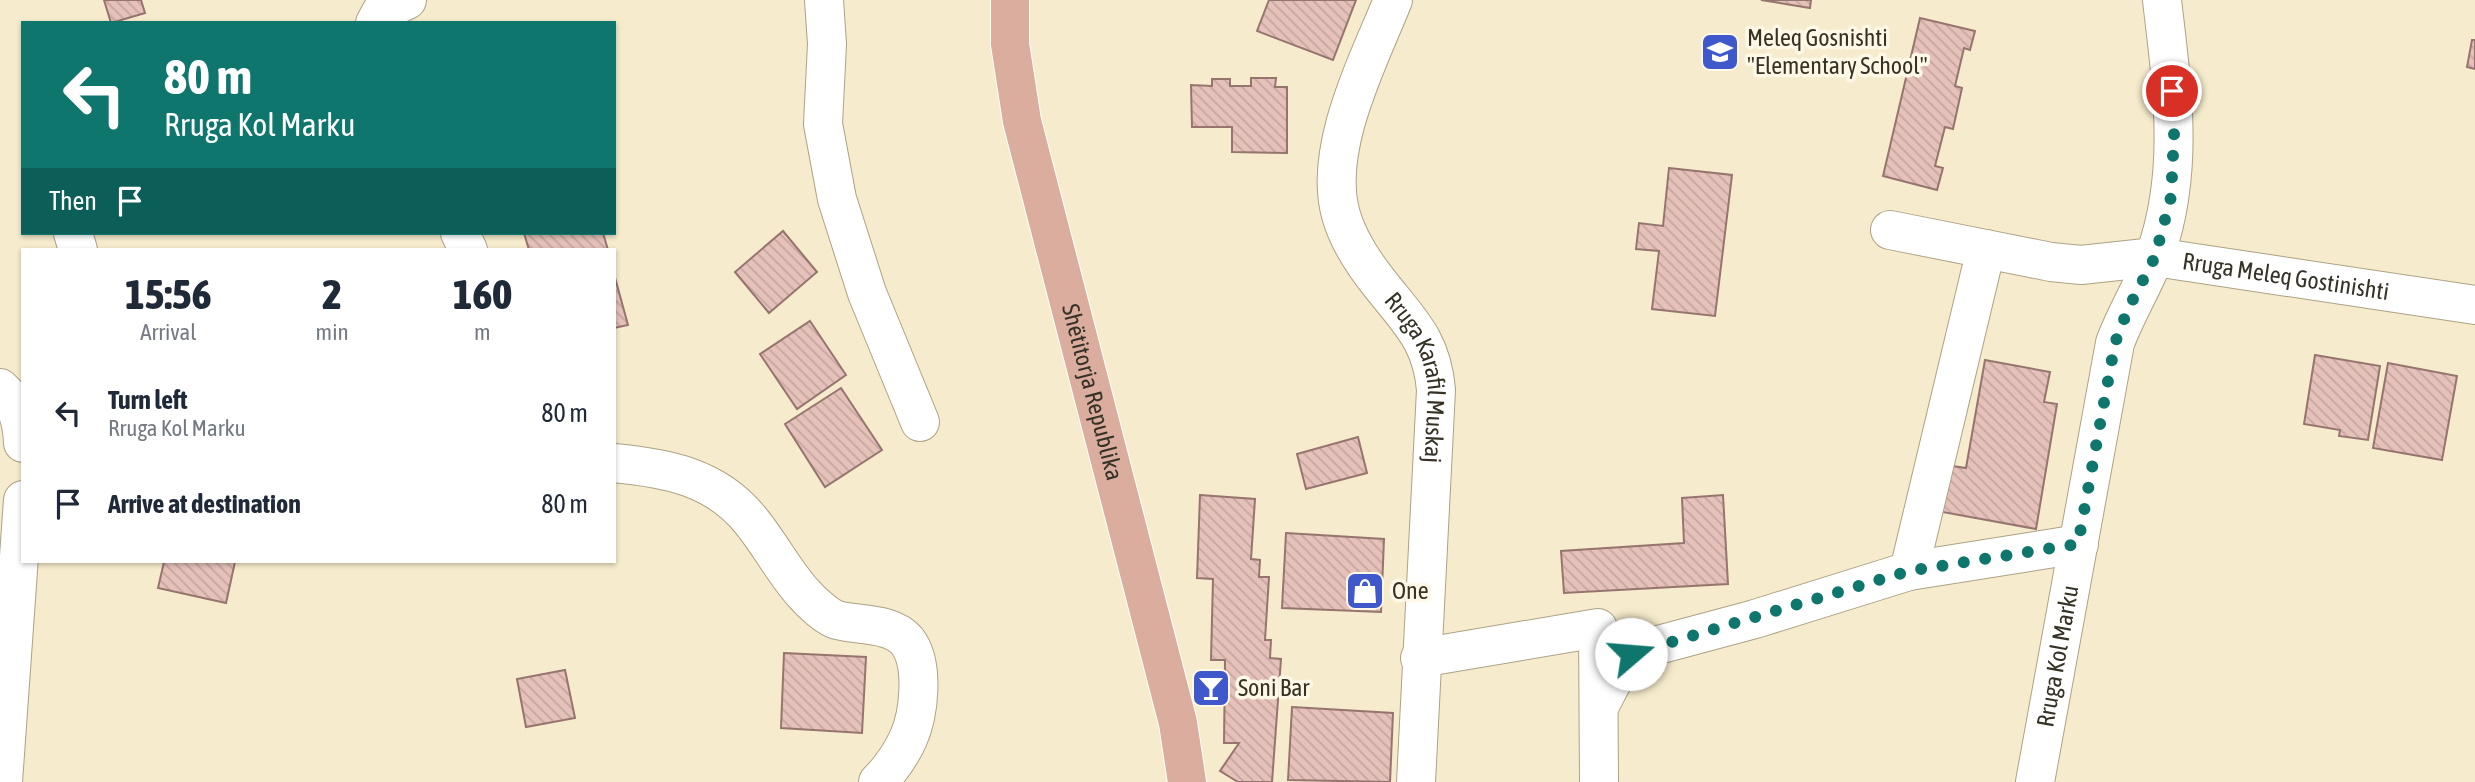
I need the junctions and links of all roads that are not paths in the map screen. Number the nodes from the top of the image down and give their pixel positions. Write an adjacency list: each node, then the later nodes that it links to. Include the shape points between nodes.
1 (407, 0): 6 (street, via 381,12)
2 (824, 0): 13 (street, via 823,124 837,199 867,293)
3 (1010, 0): 24 (main road, Shëtitorja Republika, via 1010,44 1022,121 1178,723)
4 (1394, 0): 20 (street, Rruga Karafil Muskaj, via 1343,125 1338,165 1340,214 1362,260 1422,338 1434,363)
5 (2162, 0): 9 (street, Rruga Kol Marku, via 2175,114 2171,197)
6 (376, 21)
7 (1890, 230): 8 (street, Rruga Meleq Gostinishti)
8 (1986, 249): 9 (street, Rruga Meleq Gostinishti, via 2081,265); 19 (street)
9 (2155, 257): 10 (street, Rruga Meleq Gostinishti); 18 (street, Rruga Kol Marku, via 2115,343)
10 (2475, 305)
11 (0, 388): 12 (street, via 13,399)
12 (21, 422)
13 (919, 422)
14 (616, 463): 23 (street, via 687,474 724,494 750,520 804,594 835,619 879,626 907,641 917,666 917,700 909,737 893,767)
15 (0, 488): 16 (street)
16 (21, 488)
17 (21, 528): 22 (street)
18 (2078, 544): 19 (street); 27 (street, Rruga Kol Marku)
19 (1909, 571): 21 (street, via 1631,654)
20 (1420, 658): 21 (street, via 1598,628); 25 (street, Rruga Karafil Muskaj)
21 (1599, 707): 26 (street)
22 (3, 782)
23 (877, 782)
24 (1187, 782)
25 (1416, 782)
26 (1599, 782)
27 (2035, 782)

